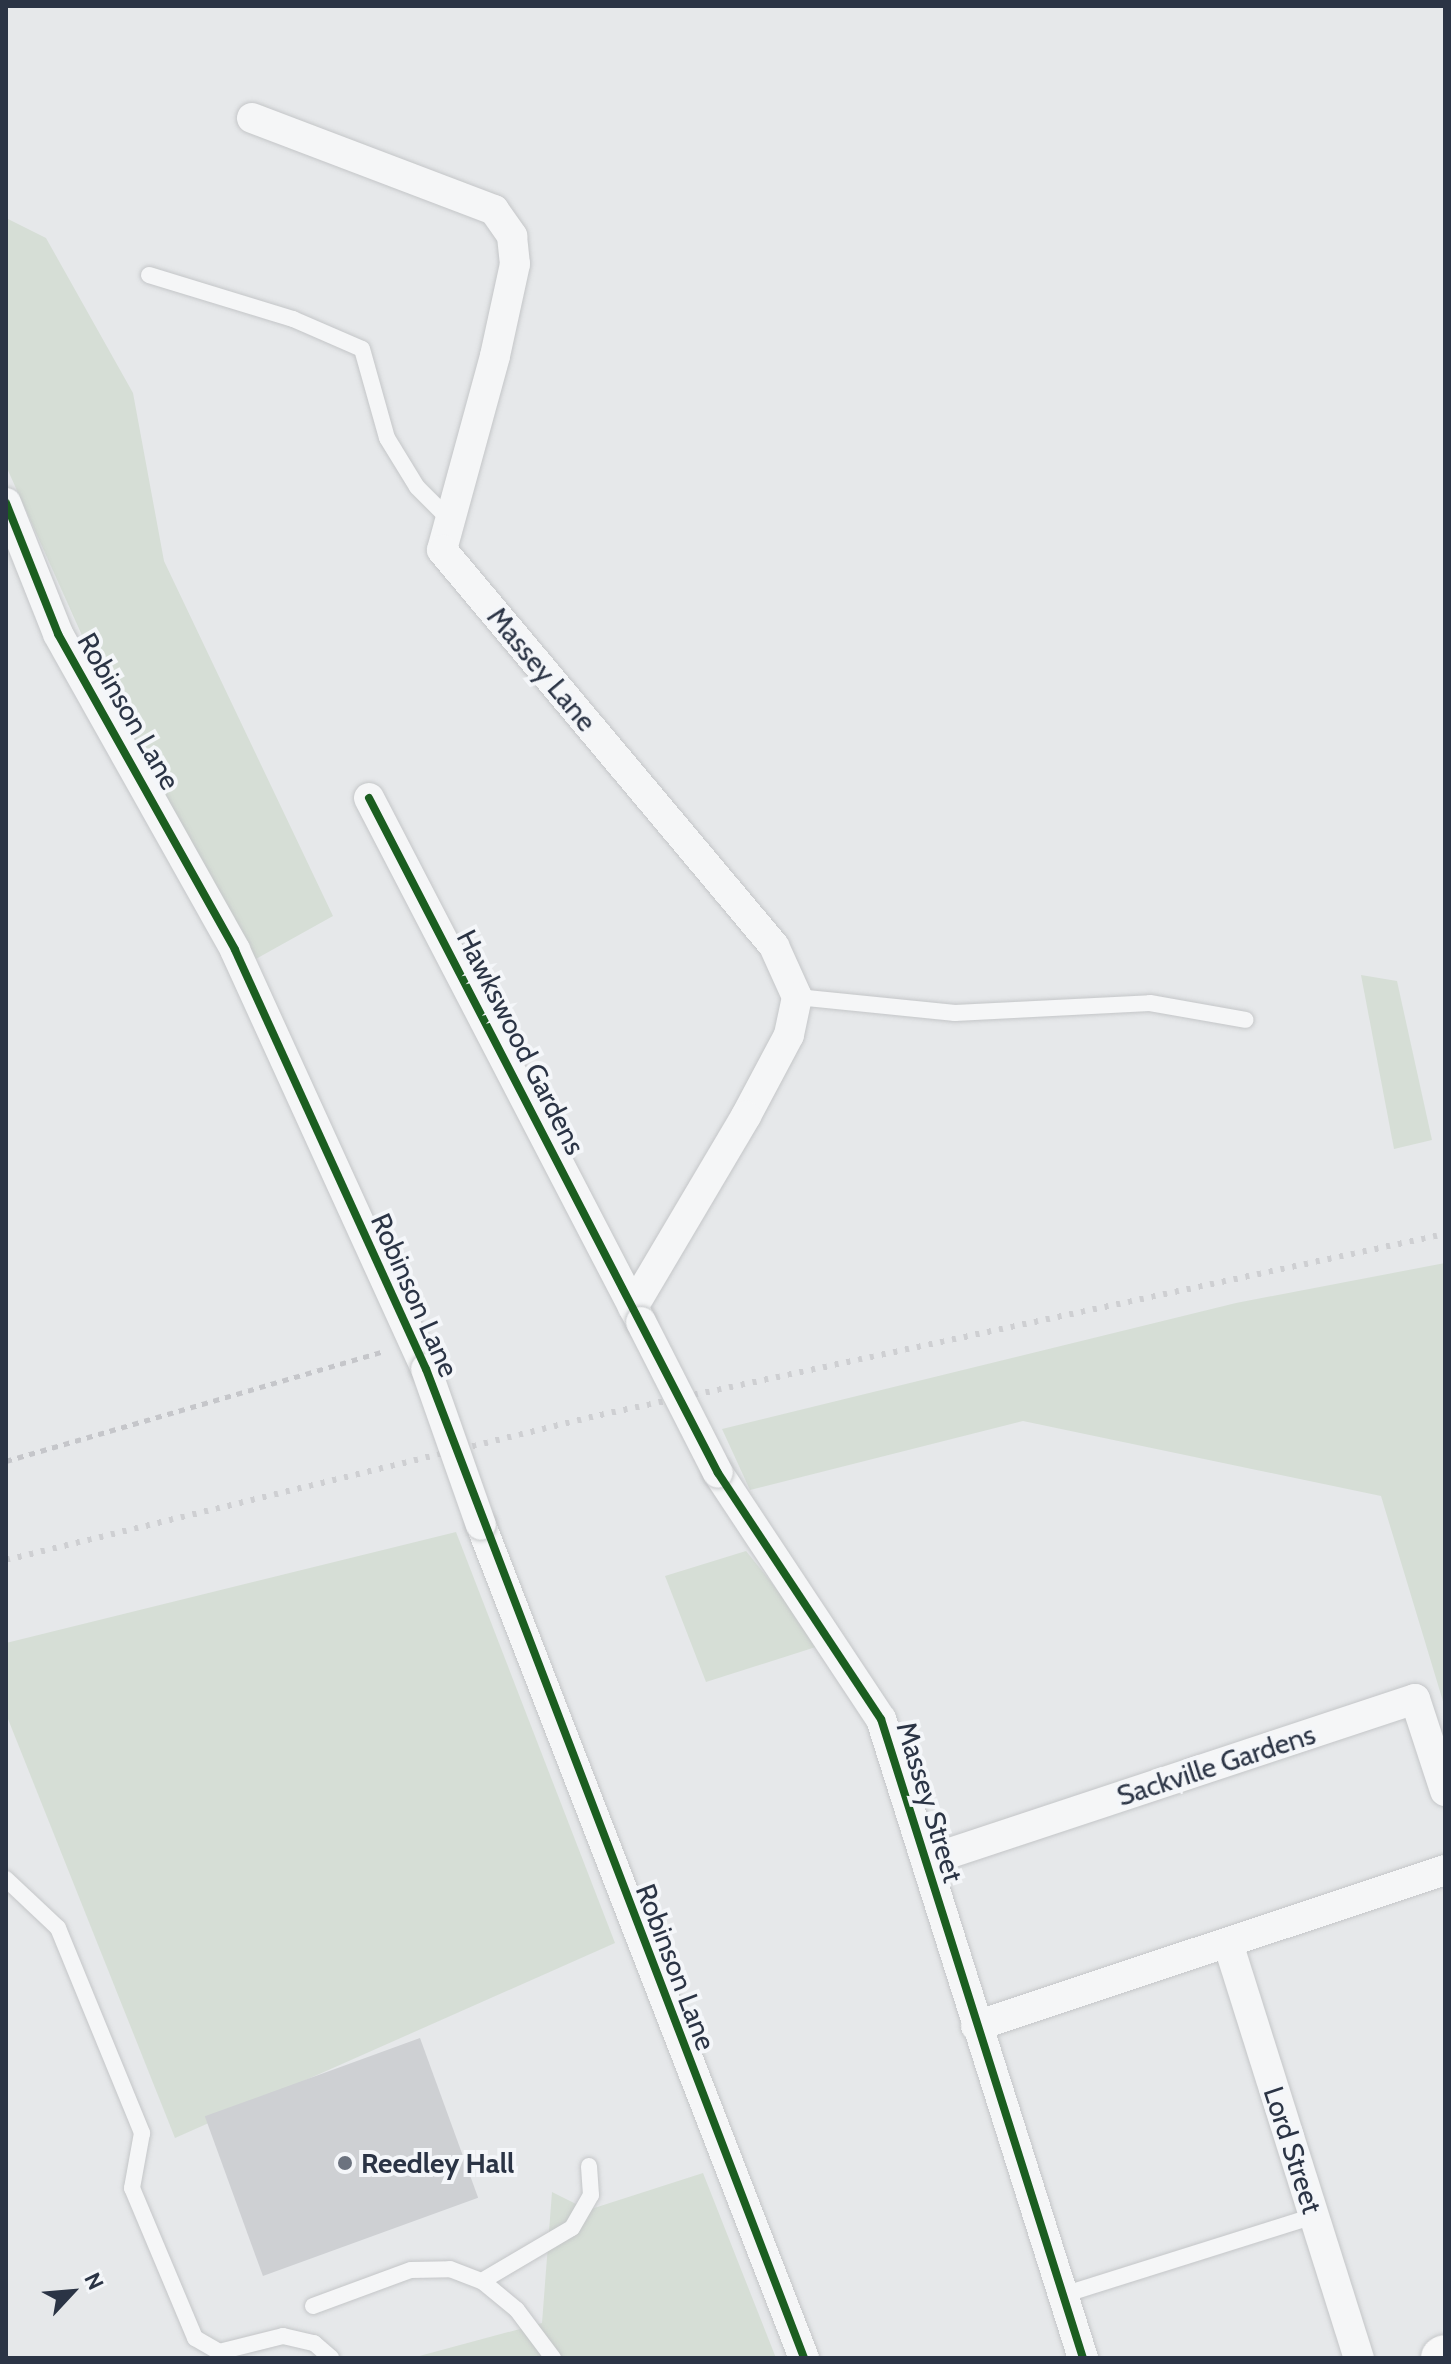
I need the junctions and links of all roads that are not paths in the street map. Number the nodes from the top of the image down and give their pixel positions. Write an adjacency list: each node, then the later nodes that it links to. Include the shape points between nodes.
1 (252, 118): 4 (street, Massey Lane, via 494,210 512,236 515,264 499,341)
2 (149, 275): 4 (lane, via 293,319 362,349 387,438 417,487)
3 (6, 503): 22 (street, Robinson Lane, bridge, via 58,634 235,950 420,1356)
4 (450, 520): 6 (street, Massey Lane, via 442,550 774,946)
5 (369, 798): 8 (street, Hawkswood Gardens)
6 (797, 997): 7 (lane, via 955,1013 1150,1003); 8 (street, via 789,1035)
7 (1246, 1020)
8 (637, 1314): 10 (street, Massey Street, bridge, via 718,1473 859,1675 881,1719)
9 (1445, 1791): 10 (street, Sackville Gardens, via 1415,1699)
10 (926, 1861): 14 (street, Massey Street)
11 (1445, 1870): 13 (street)
12 (6, 1879): 20 (lane, via 58,1928 142,2133 132,2188 195,2338 219,2352 283,2336 314,2343)
13 (1228, 1943): 14 (street); 16 (street, Lord Street)
14 (976, 2026): 18 (street, Massey Street)
15 (589, 2166): 17 (lane, via 591,2195 572,2228)
16 (1314, 2216): 18 (lane); 24 (street, Lord Street)
17 (482, 2281): 19 (lane, via 450,2269 411,2270); 21 (lane, via 517,2310)
18 (1063, 2295): 23 (street, Massey Street)
19 (313, 2306)
20 (331, 2358)
21 (553, 2358)
22 (804, 2358)
23 (1083, 2358)
24 (1359, 2358)

